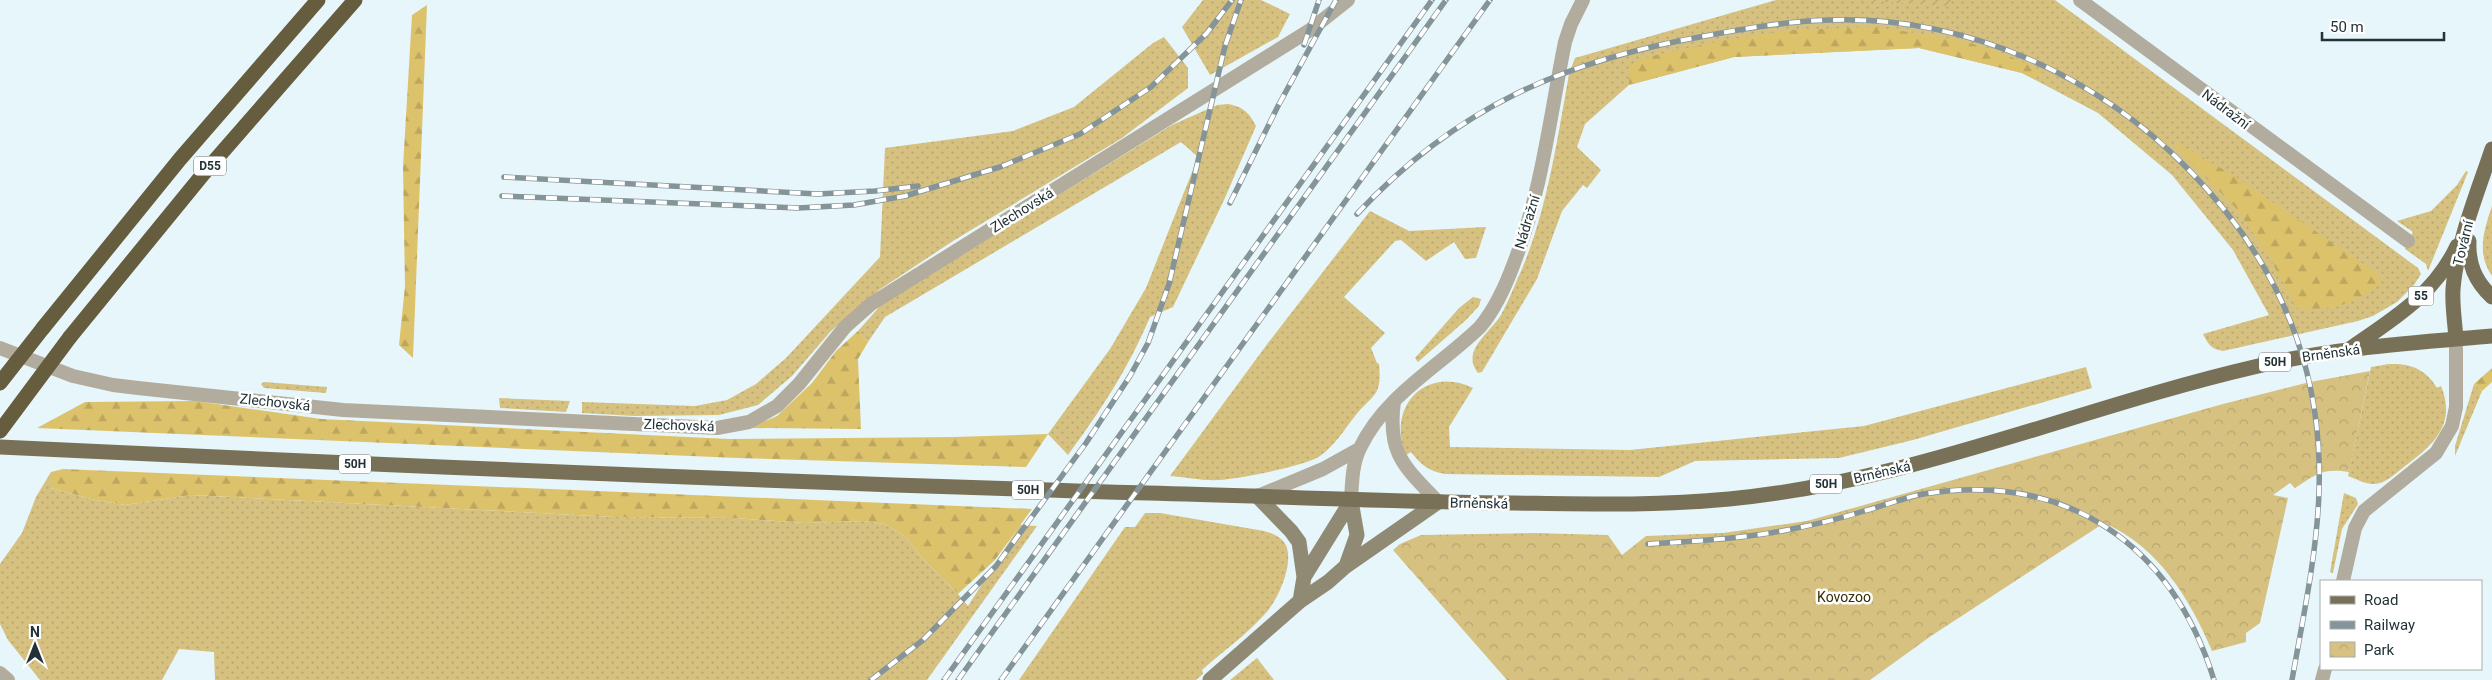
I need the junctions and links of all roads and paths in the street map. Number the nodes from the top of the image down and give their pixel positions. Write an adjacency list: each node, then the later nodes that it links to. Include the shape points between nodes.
1 (318, 0): 14 (highway, D55, bridge, via 180,159)
2 (355, 0): 16 (highway, D55, bridge, via 204,173 70,337)
3 (1348, 0): 12 (street, Zlechovská, via 1323,21 871,304 845,327 778,406 749,422 717,428 343,410 113,385 73,376)
4 (1583, 0): 15 (street, Nádražní, via 1565,42 1535,197 1508,280 1480,327)
5 (2080, 0): 8 (street, Nádražní)
6 (2492, 150): 7 (main road, Tovární / 55)
7 (2469, 220): 9 (main road, 55, via 2470,264 2481,286); 11 (main road, Tovární / 55, via 2454,288); 13 (main road, 55, via 2438,278 2410,307)
8 (2408, 241)
9 (2492, 297)
10 (2492, 336): 11 (main road, Brněnská)
11 (2456, 339): 13 (main road, Brněnská / 50H); 24 (street, via 2456,407 2452,426 2436,453 2364,511 2355,528)
12 (0, 348)
13 (2348, 350): 21 (main road, Brněnská / 50H, via 2252,367 1938,459 1782,492 1651,505)
14 (0, 383)
15 (1394, 401): 18 (street, Nádražní); 21 (street, via 1392,433 1398,455)
16 (0, 431)
17 (0, 447): 19 (main road, 50H, via 889,486)
18 (1359, 449): 19 (street, Nádražní, via 1323,469); 20 (street, Nádražní)
19 (1257, 496): 20 (main road, Brněnská / 50H); 23 (main road, via 1299,542)
20 (1351, 501): 21 (main road, Brněnská / 50H); 22 (main road, via 1357,535); 23 (main road)
21 (1438, 502): 22 (main road)
22 (1346, 566): 25 (main road)
23 (1304, 577): 25 (main road)
24 (2343, 580)
25 (1300, 601): 28 (main road)
26 (0, 673): 27 (street)
27 (8, 680)
28 (1210, 680)

